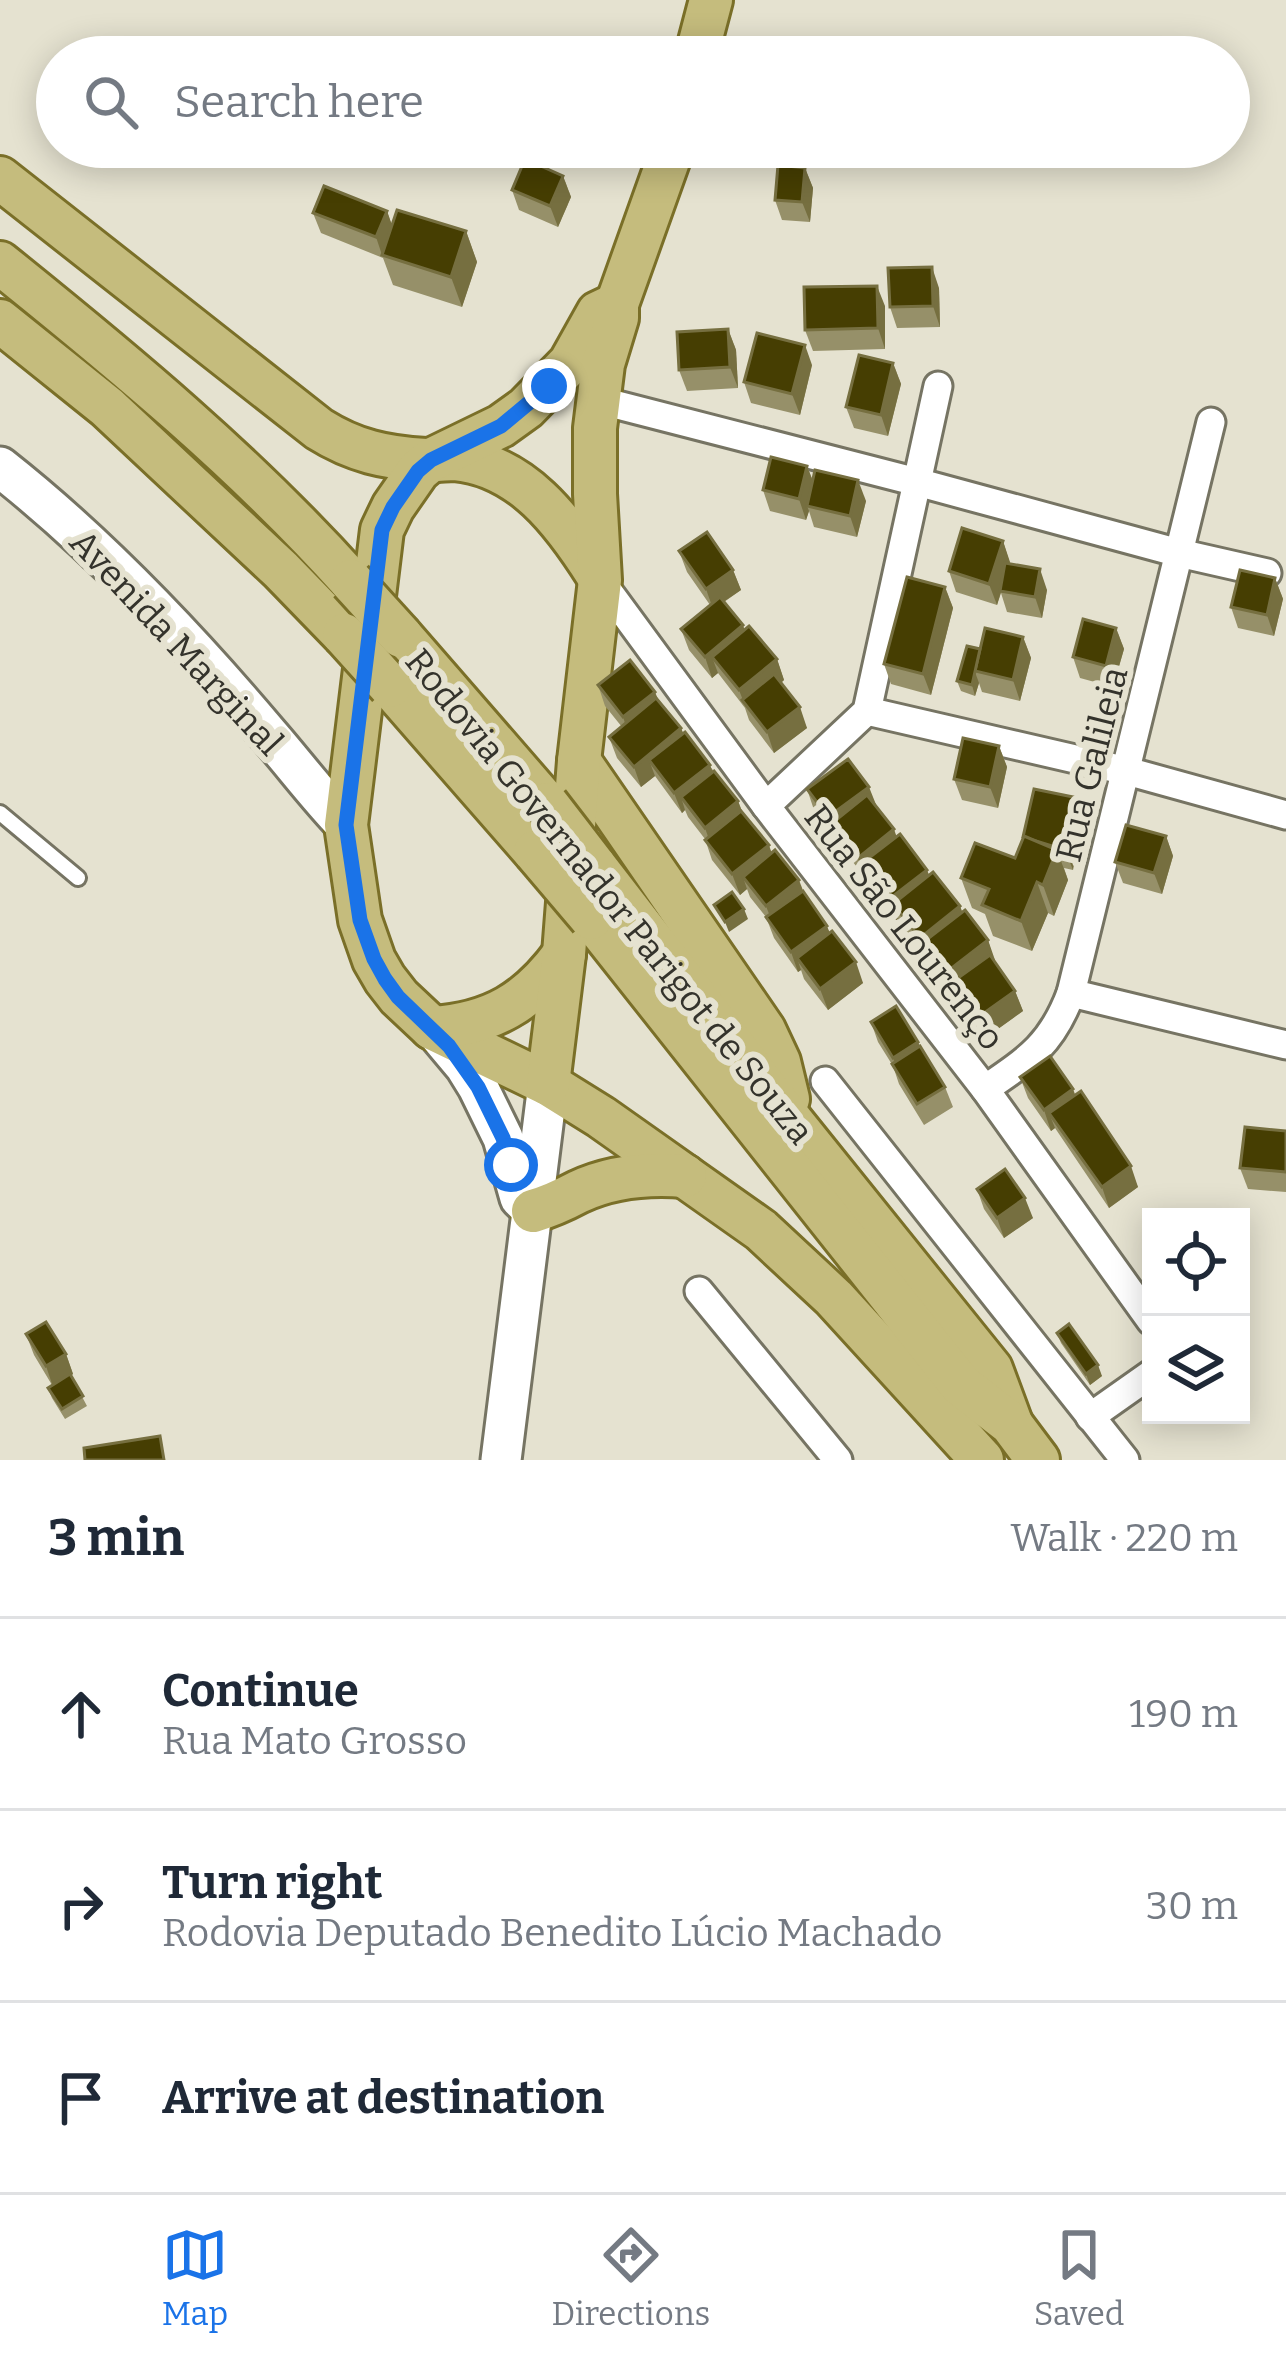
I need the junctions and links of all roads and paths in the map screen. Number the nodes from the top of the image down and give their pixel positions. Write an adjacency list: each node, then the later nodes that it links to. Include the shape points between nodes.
1 (711, 0): 2 (main road)
2 (702, 36)
3 (666, 168): 6 (main road)
4 (0, 178): 11 (main road, via 319,429 362,452)
5 (0, 263): 32 (main road, Rodovia Governador Parigot de Souza, bridge, via 137,373 313,538 547,804)
6 (617, 304): 9 (main road); 11 (main road, via 598,313 570,363 526,407)
7 (0, 321): 39 (main road, Rodovia Governador Parigot de Souza, bridge, via 107,407 344,634 591,918 961,1385)
8 (938, 386): 13 (street)
9 (598, 400): 13 (street); 16 (main road)
10 (1211, 422): 14 (street, Rua Galileia)
11 (431, 460): 16 (main road, via 481,466 526,489 564,524); 23 (main road, via 382,530)
12 (0, 467): 23 (street, Avenida Marginal, via 131,585)
13 (917, 482): 14 (street); 17 (street)
14 (1178, 553): 15 (street); 19 (street, Rua Galileia)
15 (1267, 573)
16 (600, 580): 18 (main road); 20 (street, Rua São Lourenço)
17 (867, 711): 19 (street); 20 (street)
18 (579, 760): 25 (main road); 32 (main road, via 764,1030)
19 (1127, 771): 22 (street); 26 (street, Rua Galileia)
20 (766, 806): 31 (street, Rua São Lourenço)
21 (0, 813): 24 (lane)
22 (1286, 815)
23 (346, 825): 27 (main road, via 374,959 398,997)
24 (78, 878)
25 (564, 954): 27 (main road, via 513,1006); 30 (main road)
26 (1072, 993): 28 (street); 31 (street, Rua Galileia, via 1047,1042)
27 (432, 1028): 30 (main road); 34 (street, via 478,1087 520,1198)
28 (1286, 1046)
29 (825, 1081): 38 (street)
30 (548, 1084): 33 (main road); 34 (street)
31 (985, 1089): 36 (street, Rua São Lourenço)
32 (794, 1124): 39 (main road, Rodovia Governador Parigot de Souza, via 991,1369)
33 (685, 1176): 34 (main road, via 622,1178); 42 (main road, via 798,1262)
34 (533, 1211): 40 (street)
35 (699, 1291): 41 (street)
36 (1147, 1316)
37 (1142, 1380): 38 (street)
38 (1090, 1417): 44 (street)
39 (1011, 1424): 43 (main road, Rodovia Governador Parigot de Souza)
40 (501, 1460)
41 (838, 1460)
42 (982, 1460)
43 (1038, 1460)
44 (1125, 1460)

